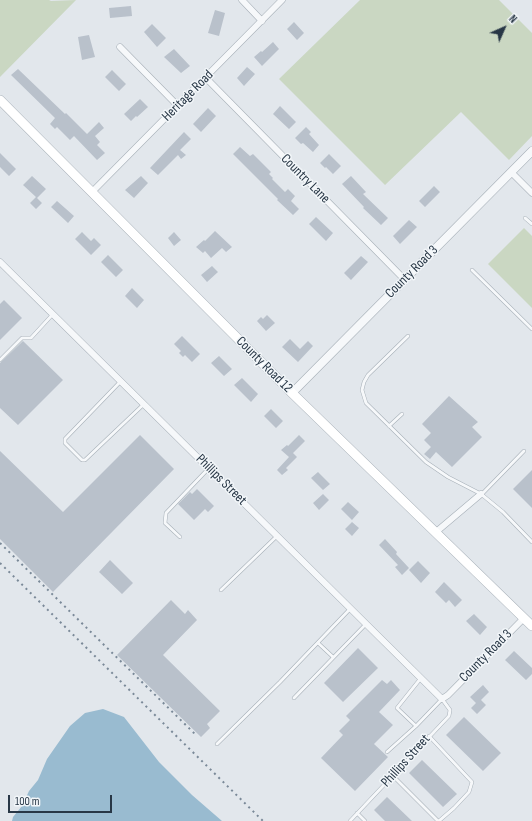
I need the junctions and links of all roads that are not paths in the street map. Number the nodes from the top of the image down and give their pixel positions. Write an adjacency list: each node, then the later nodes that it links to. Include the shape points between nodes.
1 (242, 0): 3 (street)
2 (282, 0): 3 (street, Heritage Road)
3 (262, 21): 5 (street, Heritage Road)
4 (120, 48): 7 (street)
5 (206, 78): 7 (street, Heritage Road); 16 (street, Country Lane)
6 (0, 100): 10 (main road, County Road 12)
7 (178, 106): 10 (street, Heritage Road)
8 (532, 151): 9 (street, County Road 3)
9 (511, 172): 11 (street); 16 (street, County Road 3)
10 (92, 192): 22 (main road, County Road 12)
11 (532, 194)
12 (525, 218): 13 (lane)
13 (532, 224)
14 (0, 262): 17 (street, Phillips Street)
15 (472, 270): 18 (lane)
16 (405, 280): 22 (street, County Road 3)
17 (53, 314): 20 (lane, via 31,338 22,338); 21 (street, Phillips Street)
18 (532, 329)
19 (408, 336): 25 (lane, via 368,375 362,390 366,403)
20 (0, 360)
21 (121, 381): 23 (street, Phillips Street); 23 (lane, via 65,439 82,460 85,460)
22 (292, 393): 29 (main road, County Road 12)
23 (144, 404): 27 (street, Phillips Street)
24 (402, 414): 25 (lane)
25 (390, 426): 28 (lane, via 426,462)
26 (524, 451): 28 (lane)
27 (209, 468): 30 (street, Phillips Street); 31 (lane, via 166,513 164,523)
28 (481, 494): 29 (street); 32 (lane)
29 (436, 532): 35 (main road, County Road 12)
30 (277, 536): 33 (lane); 34 (street, Phillips Street)
31 (180, 537)
32 (532, 542)
33 (221, 590)
34 (351, 609): 36 (street, Phillips Street); 38 (lane)
35 (524, 618): 37 (main road, County Road 12); 42 (street, County Road 3)
36 (366, 624): 39 (lane); 40 (street, Phillips Street)
37 (532, 626)
38 (318, 643): 39 (lane); 45 (lane)
39 (333, 657): 41 (lane)
40 (421, 678): 42 (street, Phillips Street); 43 (lane, via 397,708)
41 (294, 698)
42 (442, 699): 43 (lane); 44 (lane, Phillips Street, via 450,710 449,716)
43 (416, 726): 46 (lane)
44 (429, 736): 47 (lane, Phillips Street); 51 (lane, via 472,782 469,792)
45 (217, 744)
46 (387, 752)
47 (394, 776): 48 (lane, Phillips Street); 51 (lane)
48 (357, 814): 49 (lane, Phillips Street); 50 (lane)
49 (350, 821)
50 (365, 821)
51 (439, 821)

